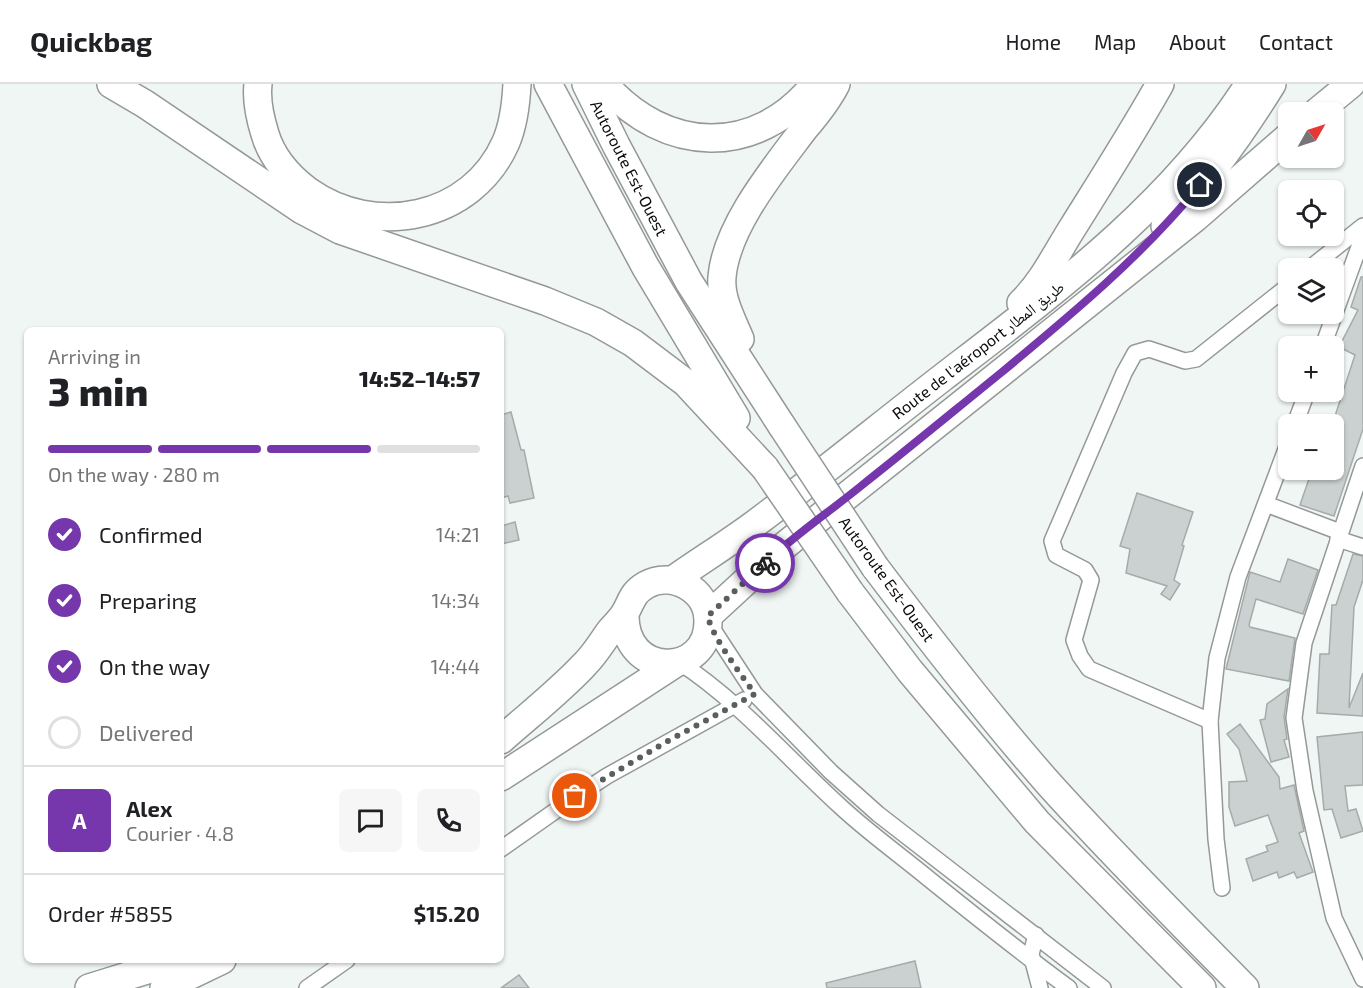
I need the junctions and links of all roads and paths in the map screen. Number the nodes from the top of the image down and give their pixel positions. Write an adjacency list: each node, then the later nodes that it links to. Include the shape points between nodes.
1 (111, 84): 24 (highway, via 302,210 340,230 546,301 633,343 686,383)
2 (258, 84): 3 (highway, via 260,117 268,144 296,183 340,209 391,218 418,215 444,205 480,179 505,144)
3 (517, 84)
4 (548, 84): 24 (highway, Autoroute Est-Ouest, via 645,266)
5 (586, 84): 22 (highway, Autoroute Est-Ouest, via 689,282)
6 (604, 84): 7 (highway, via 645,120 675,133 700,138 755,132 780,119)
7 (815, 84)
8 (836, 84): 22 (highway, via 740,219 722,278 727,308 743,348)
9 (1160, 84): 21 (highway, via 1029,295)
10 (1249, 84): 21 (highway, Route de l'aéroport طريق المطار, via 1206,145 1110,245)
11 (1272, 84): 19 (highway, via 1246,125 1173,218)
12 (1350, 84): 13 (highway)
13 (1329, 102)
14 (1278, 146): 19 (highway, via 1195,218)
15 (1363, 226): 17 (street)
16 (1363, 236): 20 (street)
17 (1323, 258)
18 (1278, 294): 35 (street, via 1196,359 1185,361 1149,349 1135,353 1052,541 1056,555 1085,570 1091,579 1074,640 1089,669)
19 (1071, 315): 31 (highway, via 784,546)
20 (1327, 336)
21 (969, 357): 29 (highway, Route de l'aéroport طريق المطار, via 755,524)
22 (782, 426): 54 (highway, Autoroute Est-Ouest, bridge, via 875,567 975,695 1050,784)
23 (1363, 466): 27 (street)
24 (765, 468): 53 (highway, Autoroute Est-Ouest, bridge, via 910,671 1037,822)
25 (1278, 471): 26 (street)
26 (1266, 504): 27 (street); 35 (street, via 1236,587 1217,658)
27 (1339, 535): 28 (street); 46 (street, via 1304,643 1294,718 1305,791 1334,918)
28 (1363, 547)
29 (673, 580): 30 (highway, via 660,580 637,591); 31 (highway, via 696,592)
30 (625, 613): 32 (highway, via 624,627 637,652 648,660); 36 (highway, via 586,663)
31 (708, 619): 32 (highway, via 703,642); 33 (street)
32 (677, 662): 34 (street); 37 (highway)
33 (755, 694): 34 (street); 40 (street, via 855,794)
34 (736, 705): 38 (street, via 607,776); 42 (street, via 844,810)
35 (1210, 721): 39 (street)
36 (504, 737)
37 (504, 775)
38 (504, 847)
39 (1222, 888)
40 (1036, 935): 41 (street); 42 (street)
41 (1065, 958): 47 (street); 52 (street)
42 (1032, 962): 47 (street); 51 (street)
43 (167, 963): 48 (highway)
44 (216, 963): 49 (highway)
45 (342, 963): 50 (street)
46 (1363, 979)
47 (1066, 987)
48 (89, 988)
49 (164, 988)
50 (308, 988)
51 (1040, 988)
52 (1103, 988)
53 (1202, 988)
54 (1245, 988)

